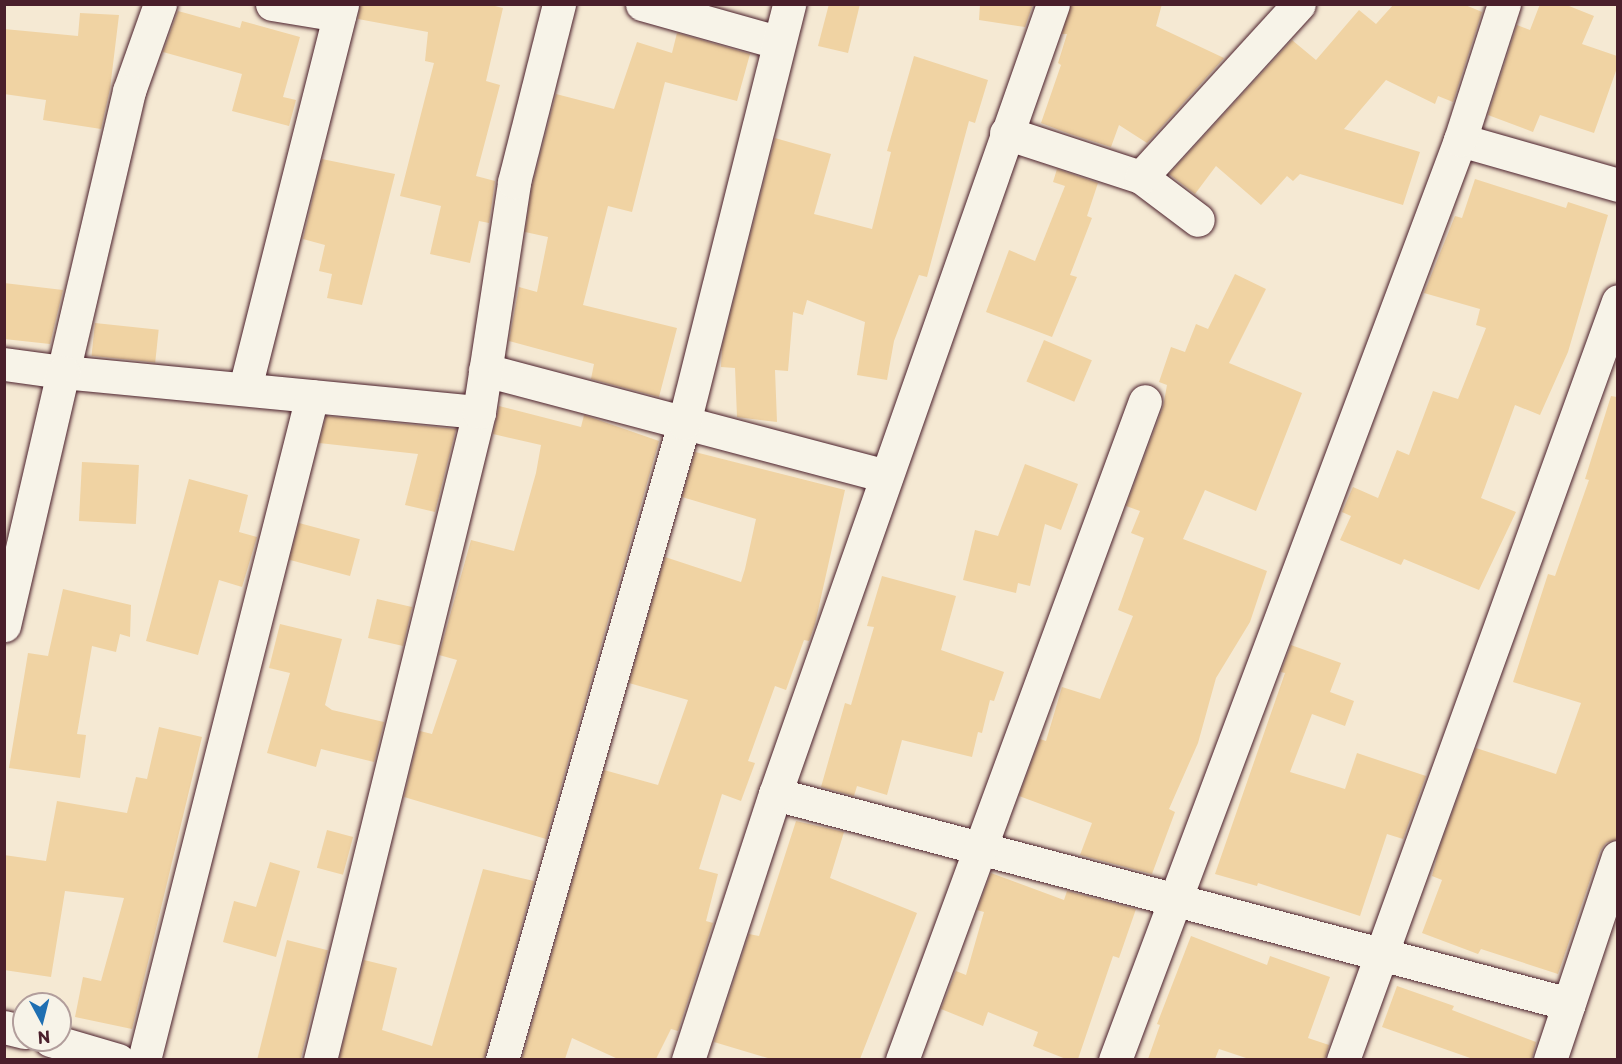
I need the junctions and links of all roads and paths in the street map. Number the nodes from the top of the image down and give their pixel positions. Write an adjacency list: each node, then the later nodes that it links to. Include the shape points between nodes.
1 (160, 4): 19 (street, via 129,92)
2 (272, 4): 9 (street)
3 (559, 4): 18 (street, via 514,182)
4 (642, 4): 10 (street)
5 (789, 4): 10 (street)
6 (1053, 4): 11 (street)
7 (1299, 4): 13 (street)
8 (1504, 4): 12 (street)
9 (340, 10): 20 (street)
10 (777, 42): 24 (street)
11 (1006, 133): 13 (street); 25 (street)
12 (1460, 140): 14 (street); 30 (street)
13 (1141, 177): 15 (street)
14 (1617, 185)
15 (1198, 220)
16 (1617, 301): 31 (street)
17 (4, 364): 19 (street)
18 (485, 370): 23 (street); 24 (street)
19 (63, 372): 20 (street); 26 (street)
20 (245, 388): 21 (street)
21 (312, 396): 23 (street); 35 (street)
22 (1145, 401): 28 (street)
23 (479, 412): 36 (street)
24 (684, 423): 25 (street); 37 (street)
25 (886, 476): 27 (street)
26 (4, 625)
27 (775, 794): 28 (street); 38 (street)
28 (978, 848): 30 (street); 39 (street)
29 (1617, 857): 32 (street)
30 (1174, 900): 31 (street); 40 (street)
31 (1383, 955): 32 (street); 41 (street)
32 (1569, 1004): 42 (street)
33 (72, 1046): 34 (street)
34 (118, 1059)
35 (144, 1059)
36 (320, 1059)
37 (502, 1059)
38 (688, 1059)
39 (902, 1059)
40 (1115, 1059)
41 (1343, 1059)
42 (1550, 1059)

